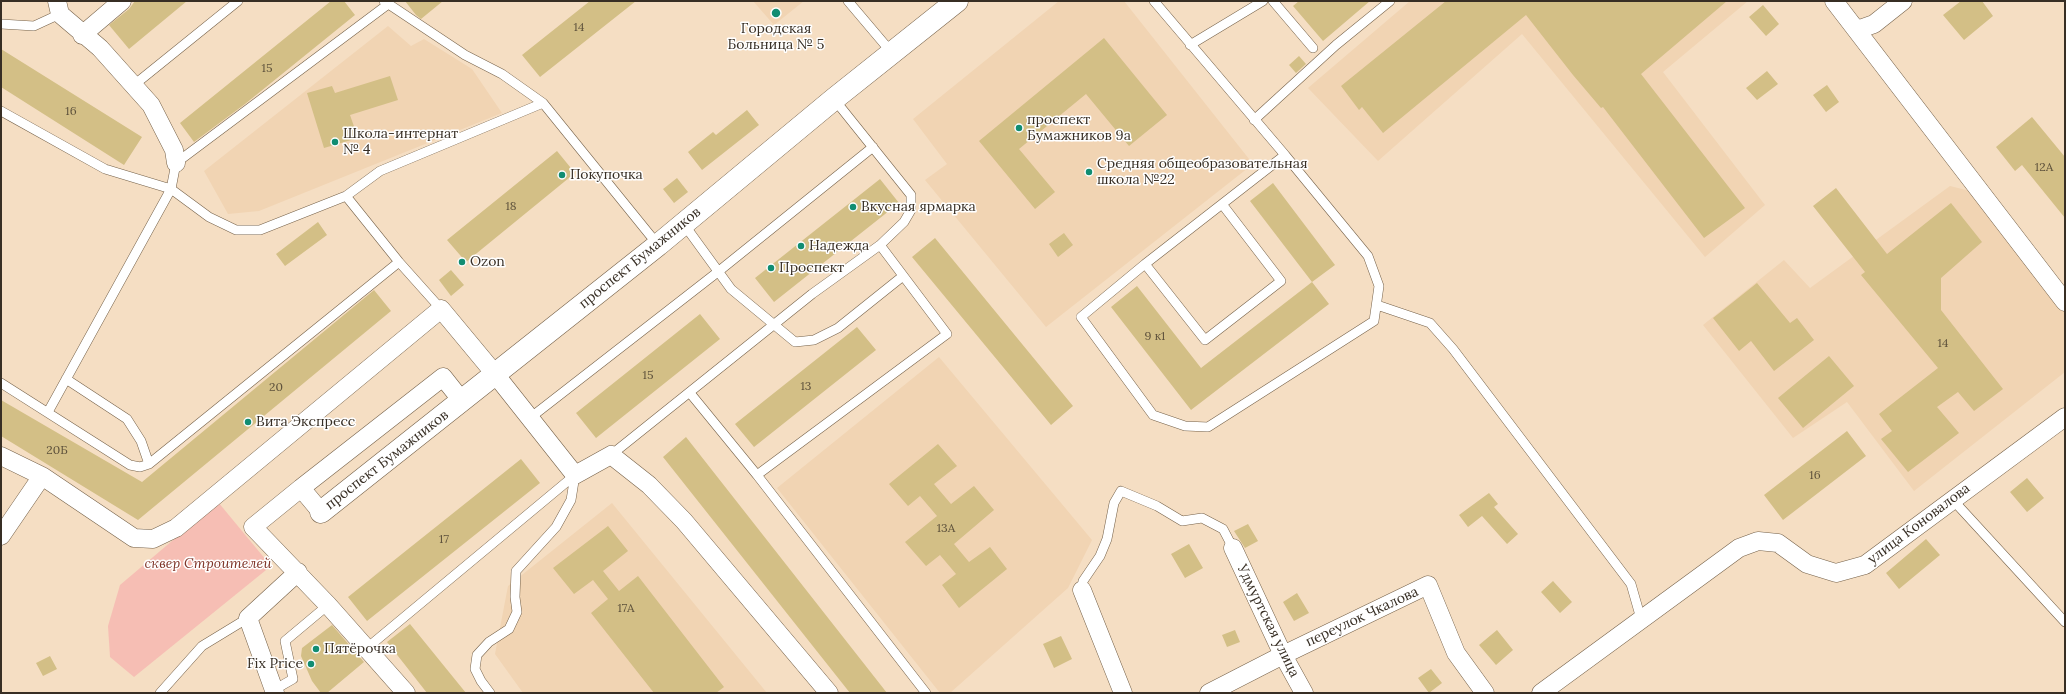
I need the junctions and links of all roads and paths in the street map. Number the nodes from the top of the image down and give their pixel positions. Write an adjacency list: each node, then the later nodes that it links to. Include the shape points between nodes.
1 (122, 1): 15 (street)
2 (238, 1): 19 (lane)
3 (848, 1): 18 (lane)
4 (958, 1): 18 (street, проспект Бумажников)
5 (1154, 1): 16 (lane)
6 (1263, 1): 16 (lane)
7 (1273, 1): 17 (lane)
8 (1390, 1): 23 (lane, via 1336,45)
9 (1834, 1): 14 (street)
10 (1903, 1): 14 (street, via 1874,24)
11 (386, 3): 21 (lane, via 465,55 502,74); 26 (lane)
12 (58, 8): 13 (lane, via 34,26); 15 (street)
13 (1, 24)
14 (1857, 30): 37 (street)
15 (82, 35): 19 (street, via 100,48)
16 (1190, 45): 23 (lane)
17 (1313, 48)
18 (892, 53): 20 (street, проспект Бумажников)
19 (134, 85): 26 (street, via 151,104 174,150)
20 (834, 99): 24 (lane); 30 (street, проспект Бумажников)
21 (543, 103): 28 (lane, via 380,171); 31 (lane)
22 (1, 111): 27 (lane, via 105,169)
23 (1254, 120): 25 (lane)
24 (872, 147): 32 (lane, via 911,195 911,210 904,222); 35 (lane)
25 (1284, 155): 29 (lane); 38 (lane, via 1368,256 1380,286)
26 (176, 163): 27 (lane)
27 (171, 189): 28 (lane, via 209,217 236,230 260,230); 42 (lane)
28 (346, 196): 33 (lane)
29 (1222, 204): 34 (lane); 34 (lane, via 1281,281 1205,340)
30 (683, 223): 31 (street, проспект Бумажников); 35 (lane)
31 (658, 245): 41 (street, проспект Бумажников)
32 (880, 245): 36 (lane); 40 (lane, via 812,294)
33 (399, 262): 39 (lane); 51 (lane)
34 (1144, 264): 38 (lane, via 1081,317 1153,415 1185,426 1208,427 1374,321)
35 (719, 271): 40 (lane, via 731,289); 48 (lane)
36 (903, 276): 40 (lane, via 838,328 814,340 795,342); 53 (lane, via 947,334)
37 (2065, 302)
38 (1377, 304): 64 (lane, via 1430,323 1453,349 1631,584)
39 (441, 309): 41 (street); 54 (street, via 176,528 153,539 134,538)
40 (774, 326): 44 (lane)
41 (496, 374): 45 (street, проспект Бумажников); 48 (street)
42 (66, 378): 46 (lane); 51 (lane, via 127,419 141,441)
43 (1, 383): 46 (lane)
44 (690, 393): 49 (lane); 53 (lane)
45 (462, 401): 55 (street, via 443,376); 57 (street, проспект Бумажников)
46 (48, 412): 51 (lane, via 130,465 140,467)
47 (2065, 417): 56 (street, улица Коновалова)
48 (530, 418): 52 (street)
49 (611, 455): 52 (street); 72 (street, via 649,485 684,521)
50 (1, 456): 54 (street)
51 (149, 464)
52 (575, 475): 66 (lane); 71 (lane, via 571,500 556,527 516,571 517,612 509,629 489,642 477,655 475,668)
53 (757, 475): 73 (lane)
54 (42, 476): 58 (street)
55 (301, 488): 57 (street); 60 (street, via 253,527)
56 (1952, 499): 64 (street, улица Коновалова, via 1865,565 1836,573 1807,564 1778,543 1758,541 1739,548); 65 (lane)
57 (322, 512)
58 (1, 536)
59 (1233, 548): 61 (lane, via 1223,529 1202,518 1182,522 1157,506 1121,491 1114,503 1107,539 1100,556 1084,581); 67 (street, Удмуртская улица)
60 (298, 572): 62 (street); 63 (street)
61 (1082, 590): 74 (street)
62 (328, 605): 66 (street); 68 (lane, via 284,641 293,680)
63 (248, 618): 68 (street); 69 (lane, via 202,646)
64 (1641, 619): 78 (street, улица Коновалова)
65 (2065, 622)
66 (367, 648): 70 (street)
67 (1282, 655): 75 (street, переулок Чкалова); 76 (street, Удмуртская улица); 77 (street, переулок Чкалова, via 1428,585 1456,653)
68 (273, 692)
69 (160, 693)
70 (406, 693)
71 (490, 693)
72 (829, 693)
73 (926, 693)
74 (1124, 693)
75 (1209, 693)
76 (1304, 693)
77 (1485, 693)
78 (1541, 693)

